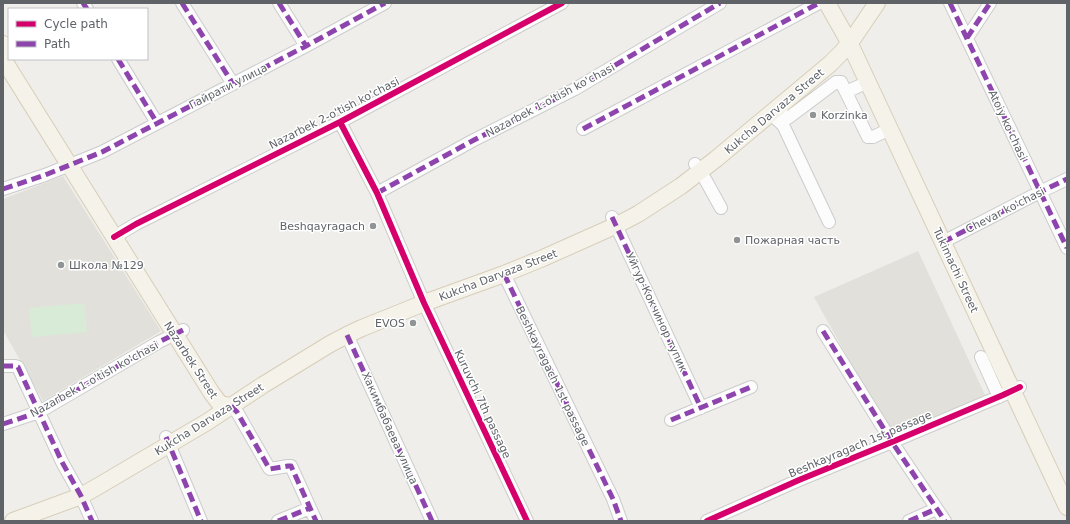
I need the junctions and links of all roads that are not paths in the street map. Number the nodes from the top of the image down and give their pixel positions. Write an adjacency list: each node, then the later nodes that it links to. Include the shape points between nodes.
1 (182, 3): 19 (street)
2 (280, 3): 14 (street)
3 (383, 3): 14 (street, Гайрати улица)
4 (562, 3): 22 (street, Nazarbek 2-o'tish ko'chasi)
5 (720, 3): 32 (street, Nazarbek 1-o'tish ko'chasi, via 576,88)
6 (819, 3): 24 (street)
7 (828, 3): 12 (main road, Tukimachi Street)
8 (865, 3): 12 (main road, Kukcha Darvaza Street)
9 (877, 3): 12 (main road, Kukcha Darvaza Street)
10 (950, 3): 13 (street, Atoiy koʻchasi)
11 (990, 3): 13 (street)
12 (849, 37): 18 (main road, Tukimachi Street); 21 (main road, Kukcha Darvaza Street, via 842,52 830,64); 26 (main road, Tukimachi Street); 28 (main road, Kukcha Darvaza Street, via 824,55)
13 (967, 38): 31 (street, Atoiy koʻchasi)
14 (306, 46): 19 (street, Гайрати улица)
15 (3, 59): 27 (main road, Nazarbek Street)
16 (13, 60): 27 (main road, Nazarbek Street)
17 (119, 60): 23 (street)
18 (868, 82): 20 (street); 25 (main road, Tukimachi Street)
19 (233, 84): 23 (street, Гайрати улица)
20 (846, 92): 21 (street, via 841,82 836,82 788,118); 25 (street, via 868,137)
21 (774, 111): 28 (main road, Kukcha Darvaza Street); 35 (street)
22 (340, 122): 32 (street, Kuruvchi 7th passage); 36 (street, Nazarbek 2-o'tish ko'chasi)
23 (158, 123): 27 (street, Гайрати улица)
24 (583, 129)
25 (890, 129): 26 (main road, Tukimachi Street)
26 (902, 146): 37 (main road, Tukimachi Street)
27 (73, 164): 30 (street, Гайрати улица); 36 (main road, Nazarbek Street)
28 (698, 168): 33 (street); 34 (main road, Kukcha Darvaza Street, via 681,176)
29 (1067, 180): 31 (street, Chevar ko'chasi)
30 (3, 189)
31 (1040, 192): 37 (street, Chevar ko'chasi); 38 (street, Atoiy koʻchasi)
32 (377, 193): 40 (street, Kuruvchi 7th passage)
33 (721, 208)
34 (614, 221): 39 (main road, Kukcha Darvaza Street, via 543,258); 40 (main road, Kukcha Darvaza Street); 49 (street, Уйгур-Кокчинор тупик)
35 (829, 222)
36 (117, 235): 42 (main road, Nazarbek Street)
37 (947, 240): 47 (main road, Tukimachi Street)
38 (1067, 248)
39 (504, 274): 40 (main road, Kukcha Darvaza Street); 68 (street, Beshkayragach 1st passage)
40 (422, 299): 43 (main road, Kukcha Darvaza Street); 48 (main road, Kukcha Darvaza Street, via 360,318 343,326); 67 (street, Kuruvchi 7th passage)
41 (823, 331): 54 (street)
42 (179, 332): 48 (main road, Nazarbek Street); 50 (street, Nazarbek 1-o'tish ko'chasi)
43 (347, 335): 48 (main road, Kukcha Darvaza Street); 66 (street, Хакимбабаева улица)
44 (981, 357): 47 (street)
45 (3, 366): 50 (street, via 18,367)
46 (751, 387): 49 (street)
47 (1010, 391): 54 (street, Beshkayragach 1st passage); 55 (main road, Tukimachi Street); 57 (main road, Tukimachi Street)
48 (226, 403): 53 (main road, Kukcha Darvaza Street); 58 (street, via 237,412 270,469 291,466)
49 (701, 408): 51 (street)
50 (39, 412): 52 (street, Nazarbek 1-o'tish ko'chasi); 56 (street)
51 (672, 420)
52 (3, 424)
53 (167, 441): 56 (main road, Kukcha Darvaza Street, via 115,467); 63 (street)
54 (892, 442): 59 (street); 69 (street, Beshkayragach 1st passage)
55 (1067, 487)
56 (78, 492): 60 (main road, Kukcha Darvaza Street); 61 (main road, Kukcha Darvaza Street); 62 (street)
57 (1067, 507)
58 (310, 508): 64 (street); 65 (street)
59 (936, 509): 70 (street); 71 (street)
60 (3, 515)
61 (13, 521)
62 (92, 521)
63 (201, 521)
64 (278, 521)
65 (316, 521)
66 (432, 521)
67 (527, 521)
68 (621, 521)
69 (707, 521)
70 (909, 521)
71 (945, 521)

